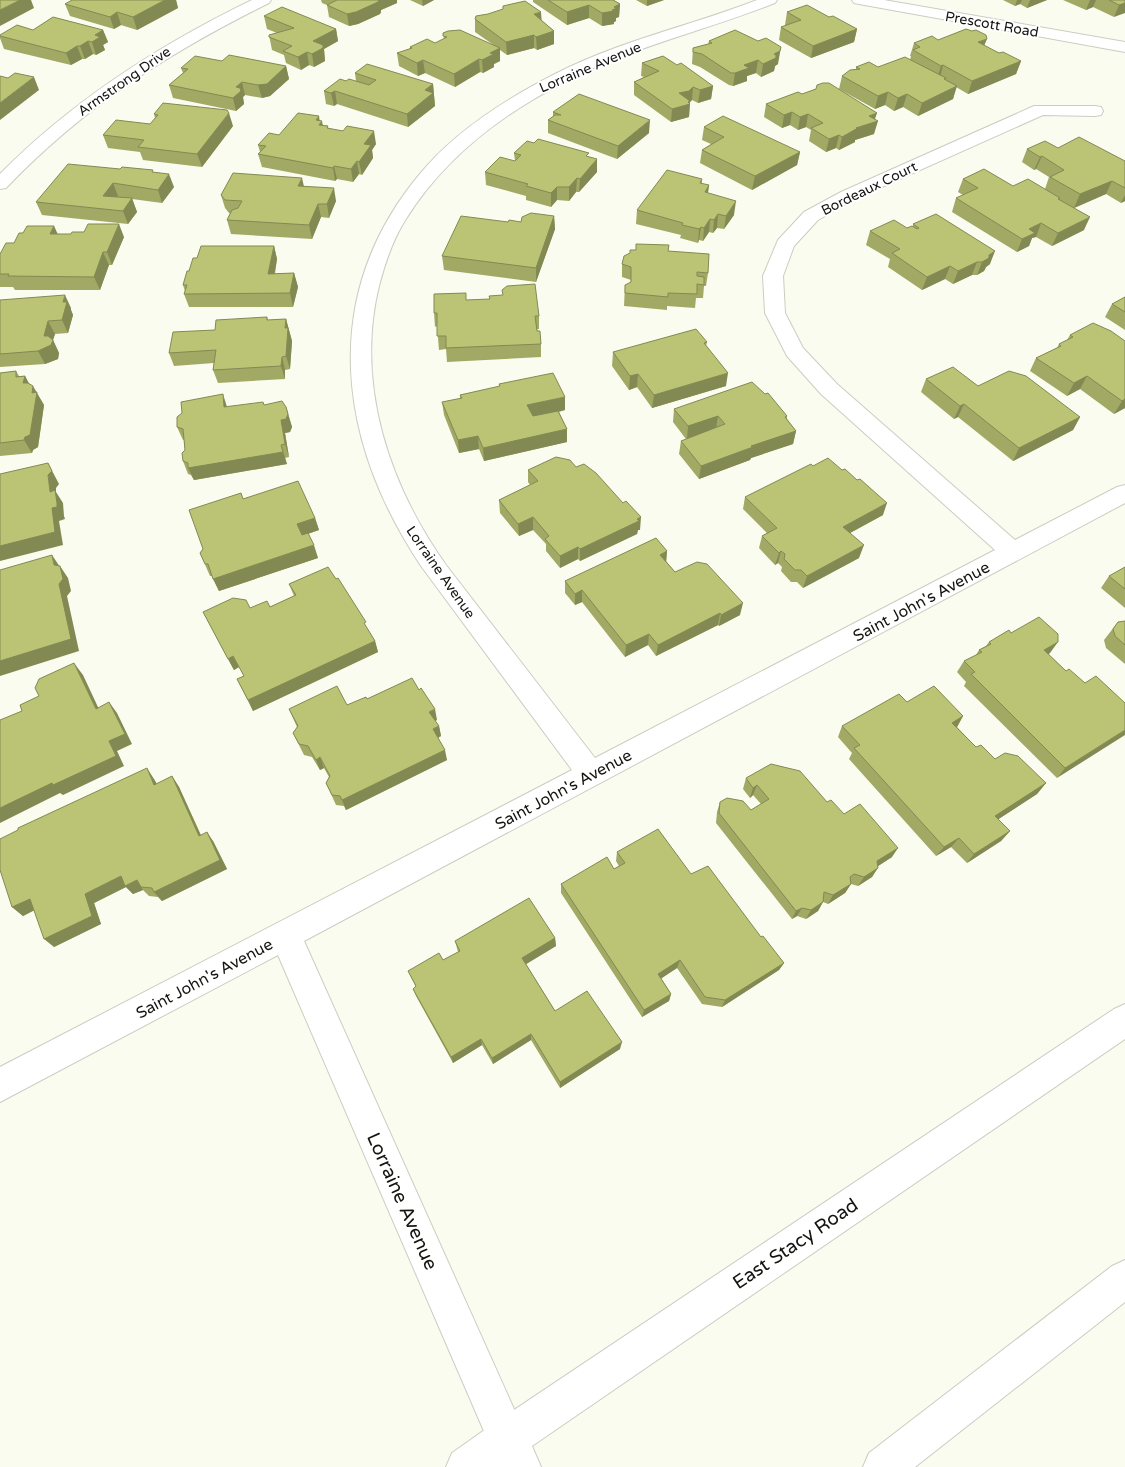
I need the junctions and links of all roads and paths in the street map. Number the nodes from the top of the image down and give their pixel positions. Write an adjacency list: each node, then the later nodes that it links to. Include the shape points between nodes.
1 (264, 0): 6 (street, Armstrong Drive, via 173,47 117,84 63,125)
2 (770, 0): 9 (street, Lorraine Avenue, via 582,68 536,90 494,116 456,146 423,180 396,219 376,262 362,309 359,361 364,407 383,475 414,536)
3 (859, 0): 4 (street, Prescott Road)
4 (1125, 47)
5 (1095, 112): 8 (street, Bordeaux Court, via 1040,110 847,196 810,216 785,244 772,276 775,313 794,351 829,389)
6 (0, 184)
7 (1125, 493): 8 (street, Saint John's Avenue)
8 (1013, 552): 9 (street, Saint John's Avenue)
9 (591, 774): 10 (street, Saint John's Avenue)
10 (285, 935): 12 (street, Saint John's Avenue); 14 (street, Lorraine Avenue)
11 (1125, 1020): 14 (street, East Stacy Road)
12 (0, 1085)
13 (1125, 1279): 16 (street)
14 (514, 1453): 15 (street, East Stacy Road)
15 (466, 1467)
16 (883, 1467)

